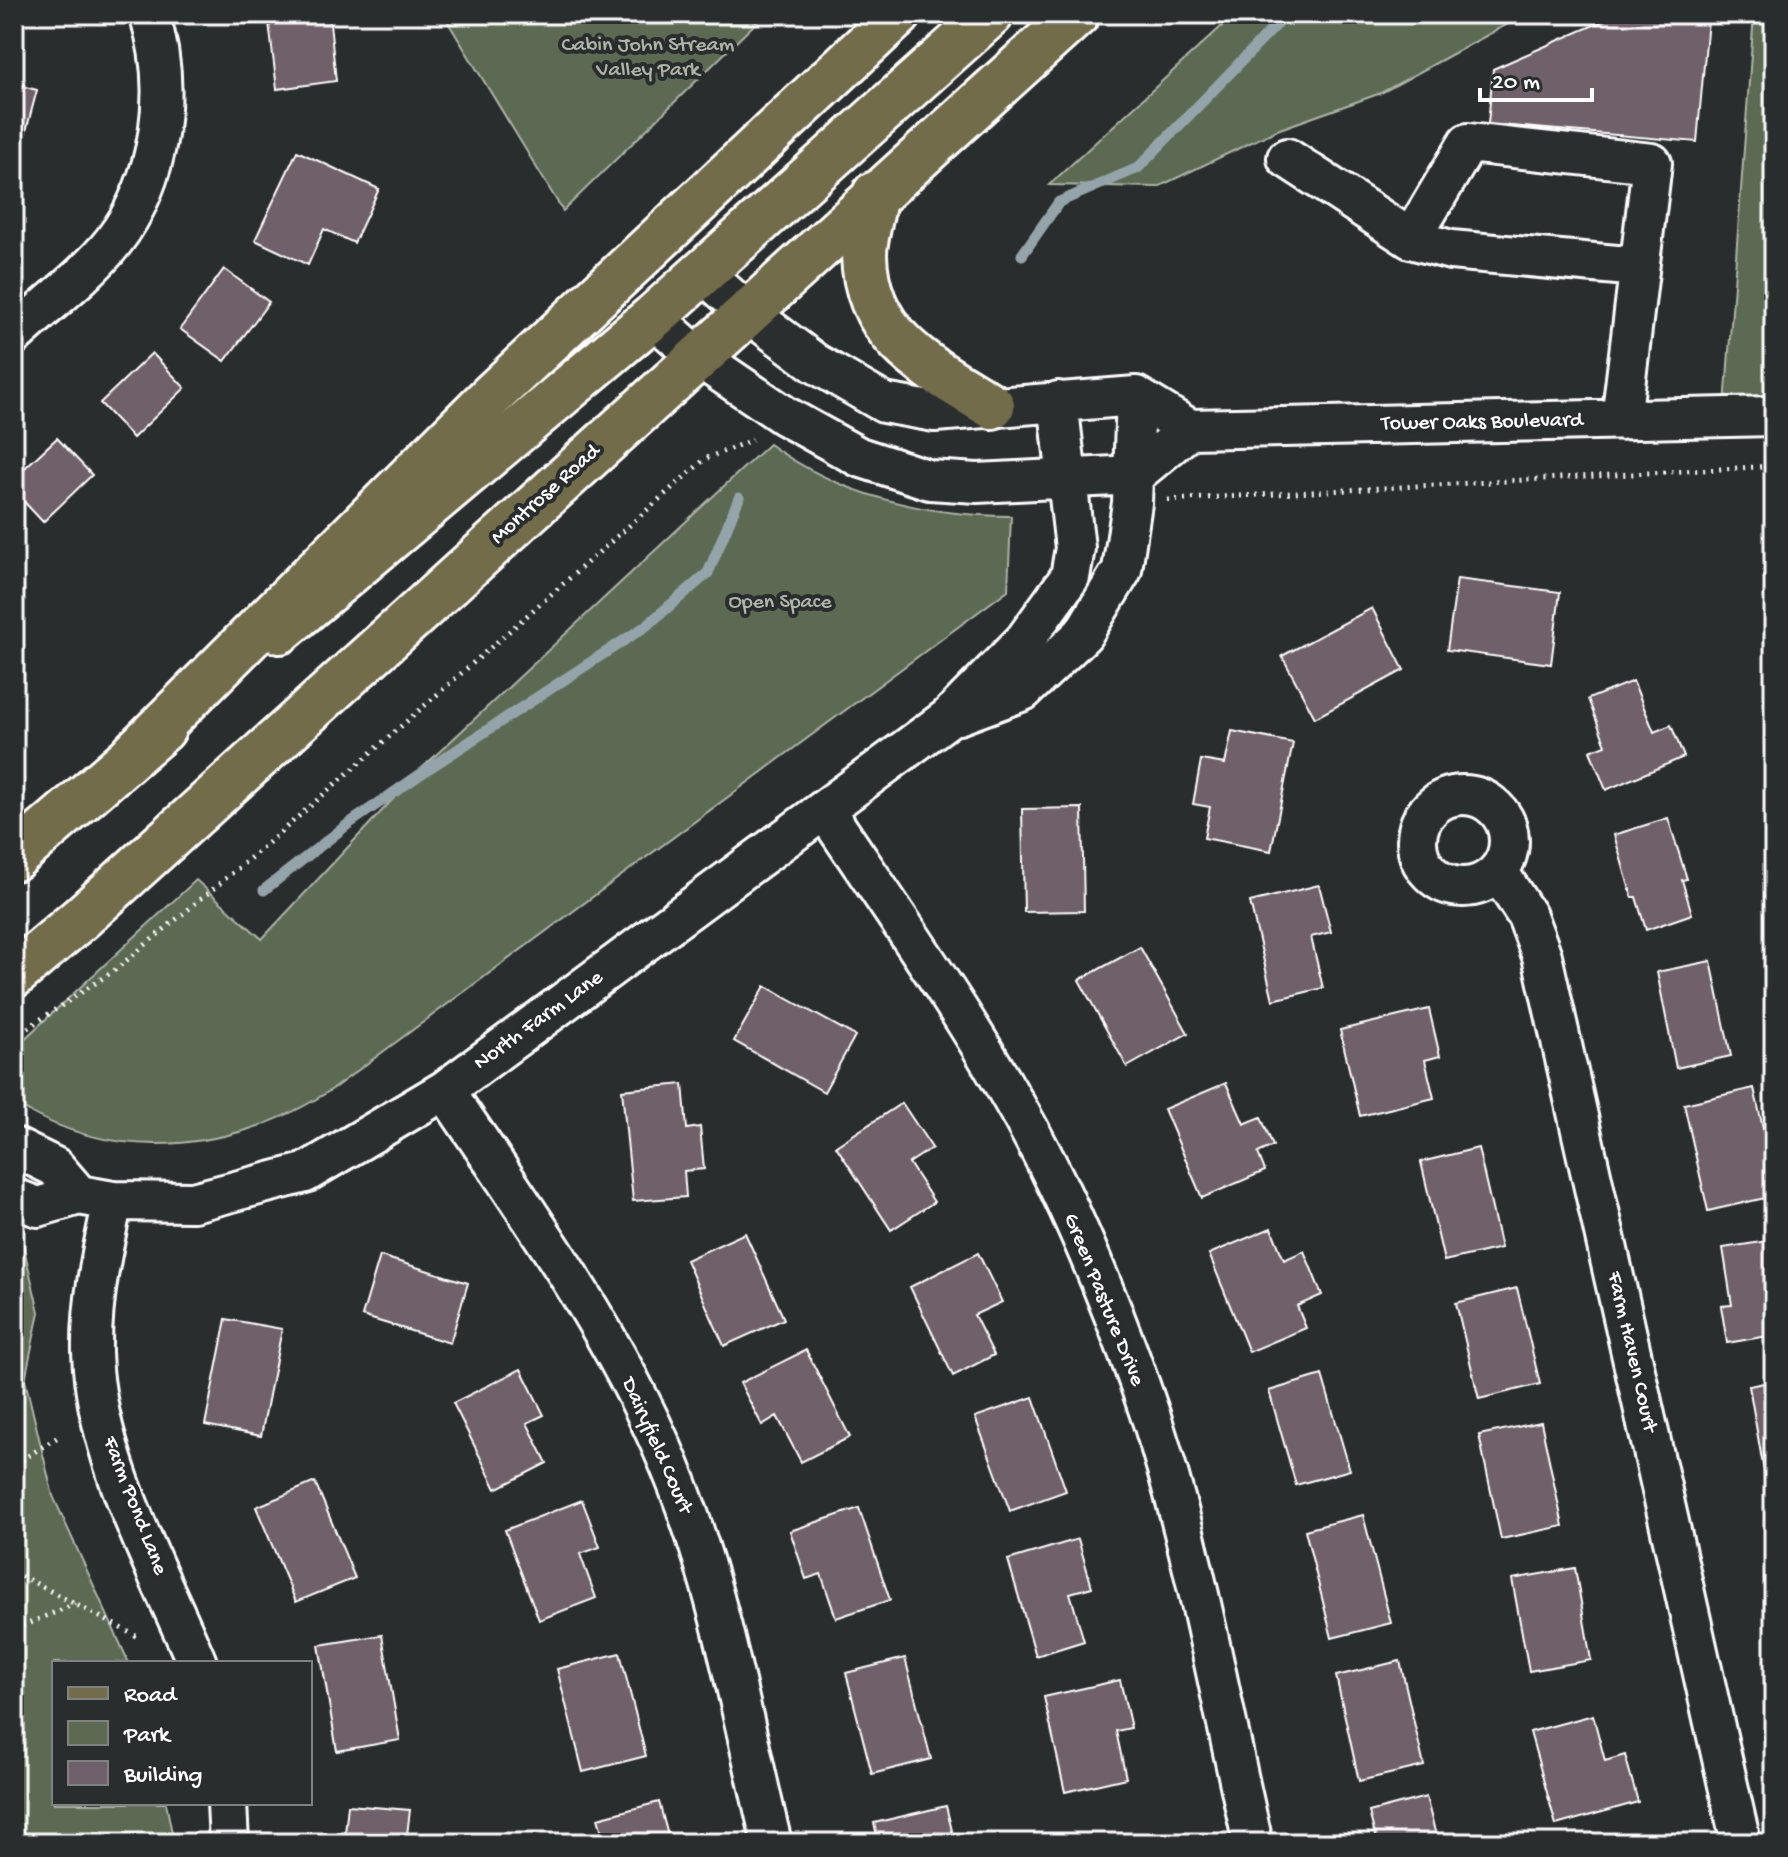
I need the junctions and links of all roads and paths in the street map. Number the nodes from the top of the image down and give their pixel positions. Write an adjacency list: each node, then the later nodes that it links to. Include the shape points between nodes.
1 (149, 14): 12 (street, via 161,61 161,105 157,144 145,180 112,243)
2 (899, 14): 25 (main road, via 492,395)
3 (991, 14): 9 (main road)
4 (1077, 14): 6 (main road, Montrose Road)
5 (1287, 158): 7 (street)
6 (875, 194): 10 (main road, Montrose Road); 16 (main road, via 864,253 878,317 912,356)
7 (1411, 239): 8 (street, via 1451,250); 8 (street, via 1468,143 1652,163)
8 (1639, 267): 18 (street)
9 (703, 273): 10 (street); 11 (main road)
10 (747, 312): 13 (main road, Montrose Road); 16 (street, via 848,385 884,403 935,412)
11 (653, 317): 13 (street); 25 (main road)
12 (14, 335)
13 (698, 357): 22 (street, via 785,416 859,457 930,480); 29 (main road, Montrose Road)
14 (1136, 396): 15 (street); 19 (street); 23 (street, North Farm Lane)
15 (1058, 401): 16 (street); 22 (street, North Farm Lane)
16 (992, 406)
17 (1774, 416): 18 (street, Tower Oaks Boulevard)
18 (1621, 420): 19 (street, Tower Oaks Boulevard)
19 (1190, 429): 23 (street)
20 (768, 441): 30 (path, via 753,439 705,459 266,845 115,970)
21 (1774, 466): 23 (path)
22 (1066, 478): 23 (street); 24 (street, North Farm Lane, via 1075,548 1070,577 1024,641)
23 (1133, 489): 24 (street, North Farm Lane, via 1122,570 1083,634 1023,691)
24 (948, 718): 26 (street, North Farm Lane)
25 (133, 754): 27 (main road)
26 (825, 810): 31 (street, North Farm Lane); 48 (street, Green Pasture Drive, via 967,1025 1042,1153 1100,1287 1152,1420)
27 (14, 858)
28 (1498, 871): 49 (street, Farm Haven Court, via 1527,916 1542,956)
29 (14, 975)
30 (14, 1037)
31 (445, 1090): 34 (street, North Farm Lane, via 305,1173 193,1202); 47 (street, Dairyfield Court, via 588,1304 676,1483 713,1600)
32 (14, 1147): 34 (street, via 55,1167)
33 (14, 1198): 34 (street, North Farm Lane, via 38,1207)
34 (96, 1198): 44 (street, Farm Pond Lane, via 92,1353 97,1401 118,1475)
35 (58, 1437): 37 (path)
36 (14, 1448): 37 (path)
37 (23, 1459): 38 (path); 39 (path)
38 (14, 1466)
39 (14, 1492)
40 (14, 1572): 41 (path)
41 (75, 1604): 42 (path); 43 (path)
42 (15, 1629)
43 (136, 1636)
44 (196, 1661)
45 (227, 1805): 46 (street)
46 (229, 1843)
47 (772, 1843)
48 (1253, 1843)
49 (1741, 1843)

